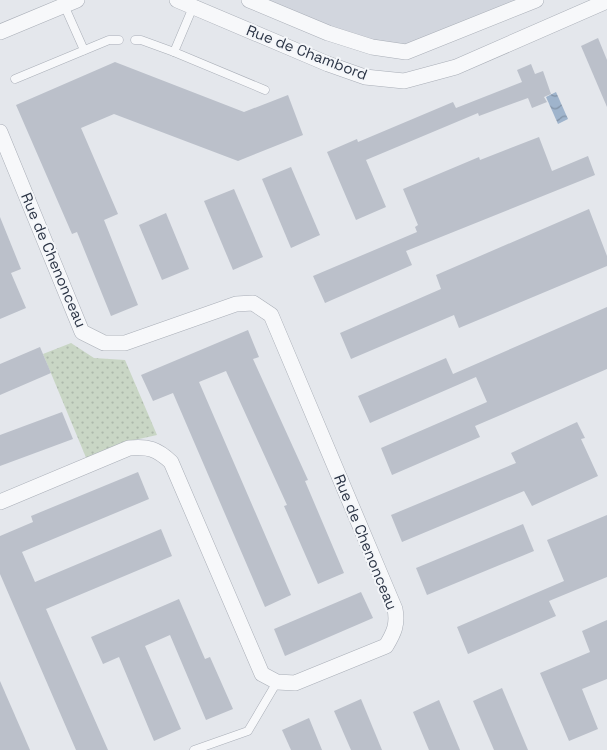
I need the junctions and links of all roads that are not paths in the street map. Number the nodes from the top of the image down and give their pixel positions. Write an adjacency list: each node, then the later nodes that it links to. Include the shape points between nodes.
1 (177, 0): 6 (street, Rue de Chambord)
2 (249, 0): 3 (street, Rue de Chambord, via 328,33 372,47 406,52)
3 (536, 0)
4 (607, 1): 6 (street, Rue de Chambord, via 456,67 404,81 365,77)
5 (70, 3): 7 (street); 10 (lane)
6 (193, 7): 11 (lane)
7 (0, 32)
8 (119, 40): 10 (lane, via 109,40)
9 (134, 40): 11 (lane)
10 (84, 50): 12 (lane)
11 (174, 52): 13 (lane)
12 (15, 79)
13 (265, 90)
14 (0, 132): 16 (street, Rue de Chenonceau, via 82,332 104,343 125,344 236,304 253,303 270,315 397,621 386,646 295,683)
15 (0, 502): 16 (street, via 129,448 147,446 160,452 171,462 262,674)
16 (277, 682): 17 (lane, via 248,731)
17 (194, 750)

